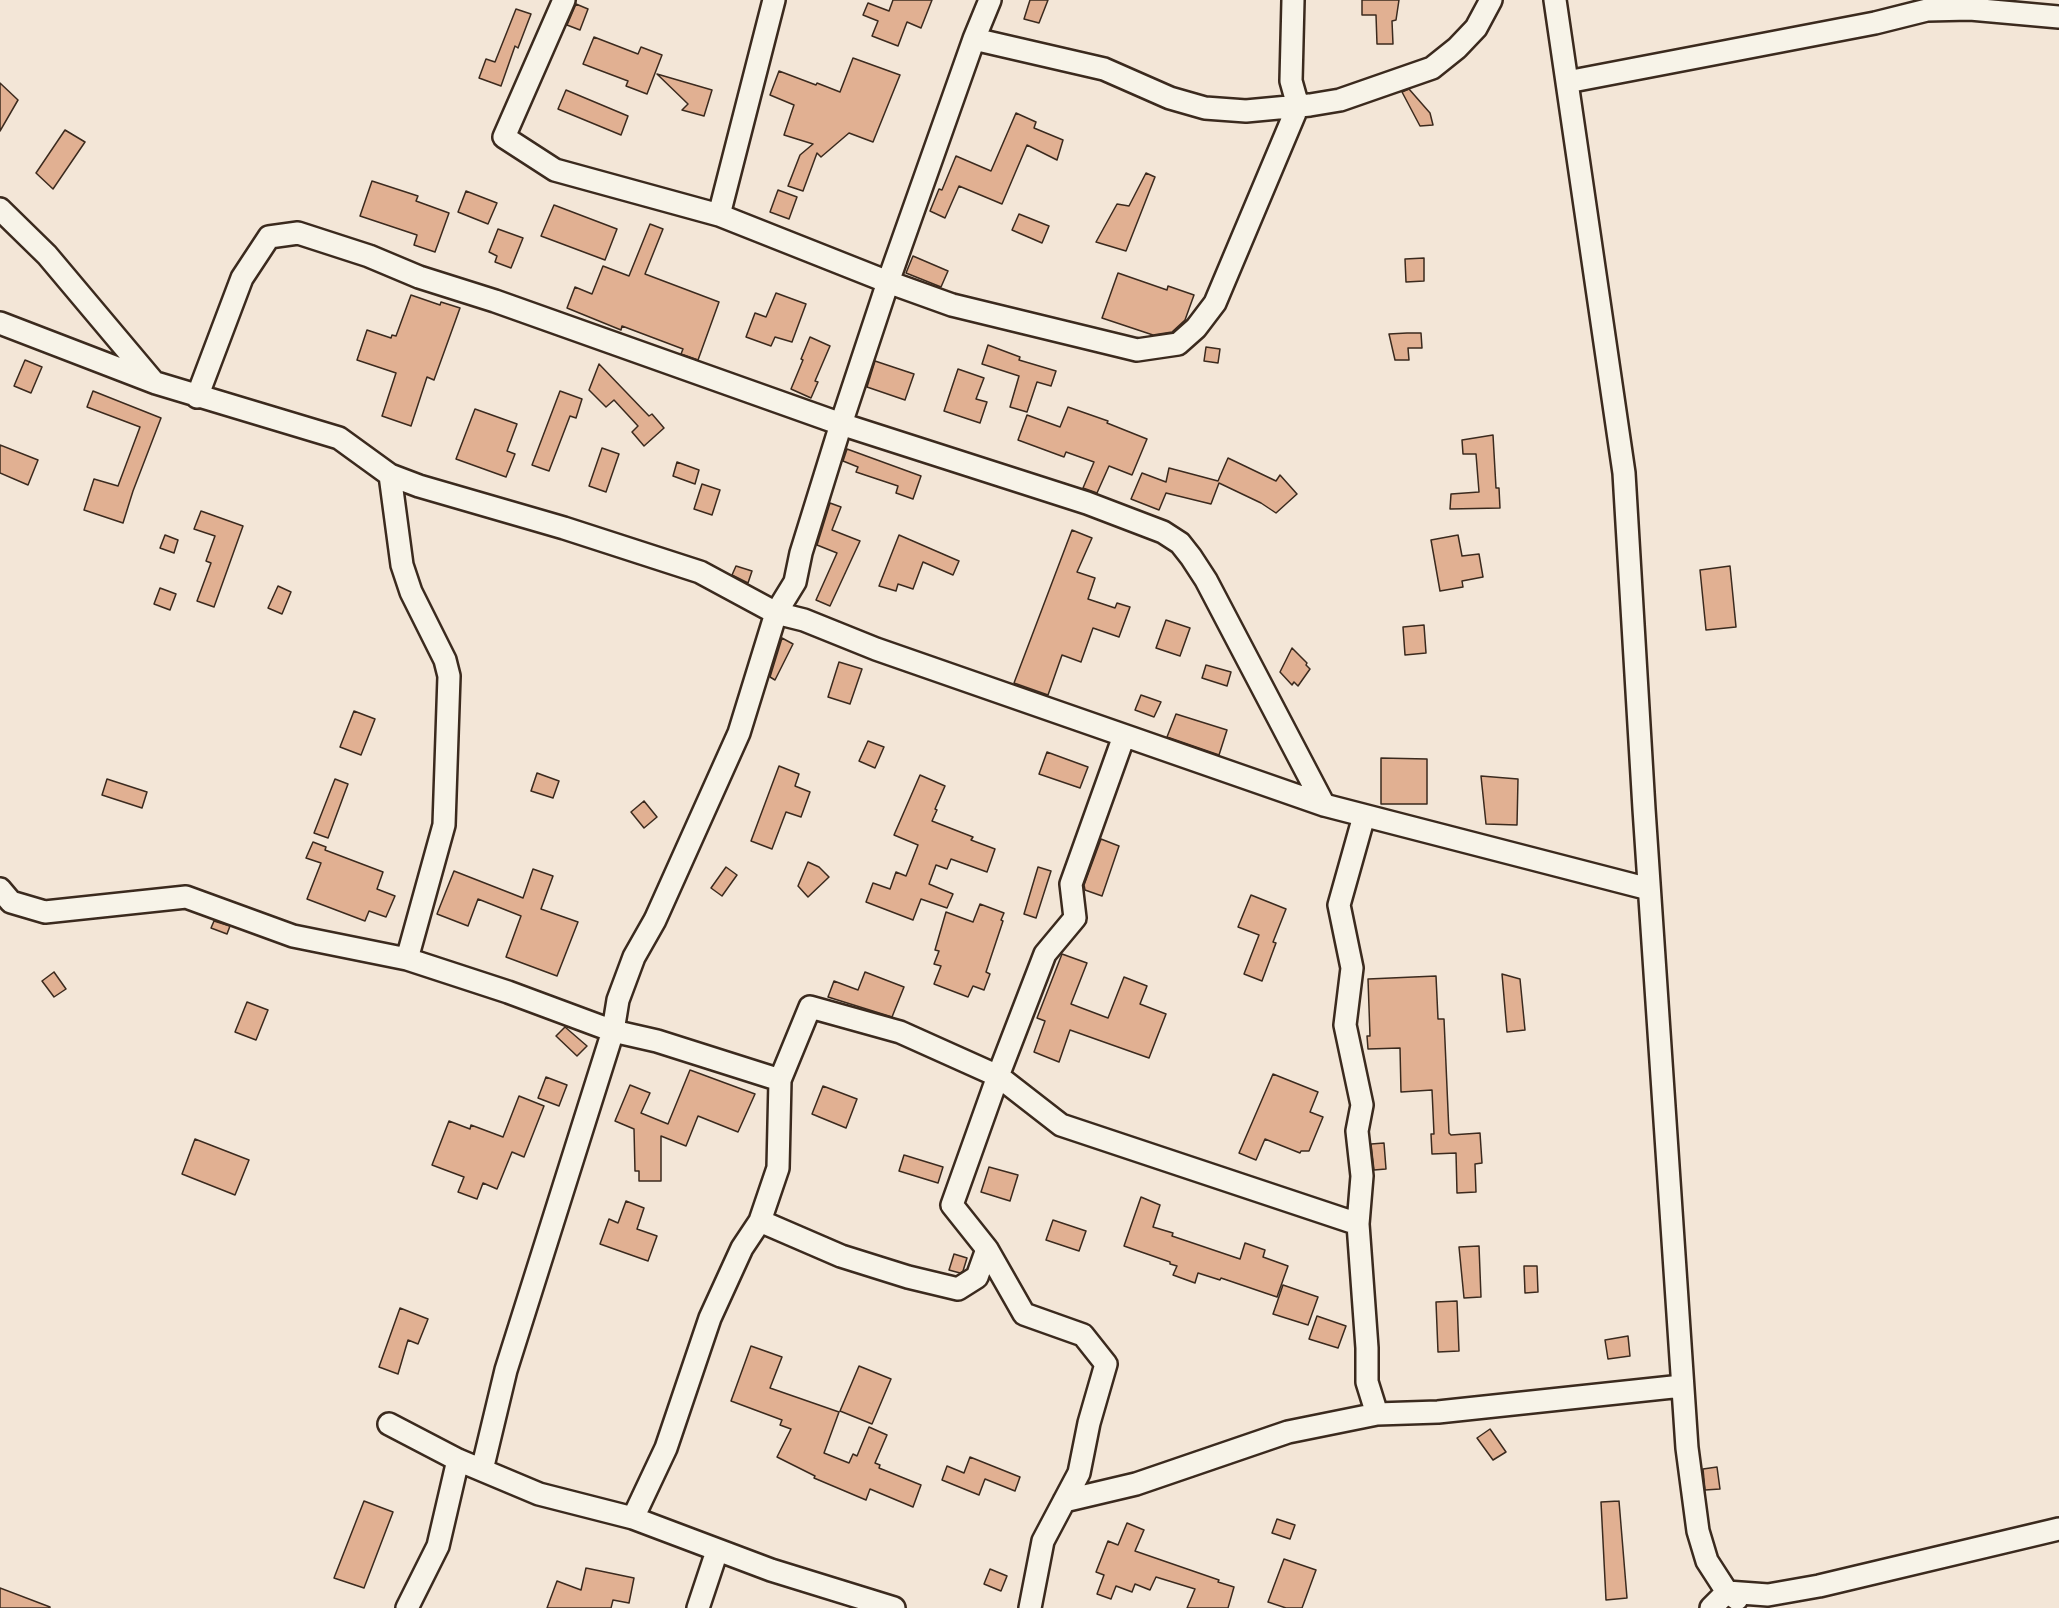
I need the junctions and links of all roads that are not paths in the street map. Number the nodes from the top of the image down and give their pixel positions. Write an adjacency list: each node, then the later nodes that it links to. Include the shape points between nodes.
1 (564, 0): 12 (street, via 504,137 555,170)
2 (774, 0): 12 (street)
3 (990, 0): 8 (street)
4 (1293, 0): 10 (street, via 1291,81)
5 (1491, 0): 10 (street, via 1476,28 1432,68 1340,100)
6 (1555, 0): 9 (street)
7 (2059, 17): 9 (street, via 1970,9 1927,10)
8 (974, 39): 10 (street, via 1104,69 1170,98 1206,108 1246,111); 13 (street)
9 (1567, 82): 24 (street, via 1624,473)
10 (1298, 106): 13 (street, via 1215,303 1178,344 1137,350 952,305)
11 (0, 209): 15 (street, via 47,255)
12 (719, 215): 13 (street)
13 (888, 282): 17 (street)
14 (0, 323): 15 (street)
15 (156, 383): 16 (street)
16 (197, 397): 17 (street, via 242,278 269,237 298,233); 18 (street, via 339,438)
17 (841, 424): 19 (street, via 795,582); 21 (street, via 1087,503 1163,532 1180,543 1206,580)
18 (390, 475): 19 (street, via 700,572); 25 (street, via 402,566 449,676 444,825)
19 (776, 614): 20 (street, via 804,620); 26 (street, via 739,733 655,920 634,957 618,1000)
20 (1124, 736): 21 (street); 27 (street, via 1071,884 1076,918 1045,954)
21 (1324, 805): 22 (street)
22 (1364, 816): 24 (street); 30 (street, via 1339,905 1352,968 1346,1024 1362,1105 1357,1131 1362,1176)
23 (0, 889): 25 (street, via 11,902 45,912 186,897 293,936)
24 (1649, 889): 32 (street)
25 (407, 959): 26 (street)
26 (613, 1031): 28 (street); 36 (street, via 506,1370)
27 (998, 1076): 28 (street, via 900,1032 810,1007); 30 (street, via 1061,1125); 31 (street, via 952,1205)
28 (780, 1080): 29 (street, via 778,1168)
29 (760, 1221): 31 (street, via 841,1256 958,1289 977,1277); 38 (street, via 742,1248 710,1318 666,1448)
30 (1358, 1224): 33 (street, via 1366,1382)
31 (987, 1249): 37 (street, via 1024,1314 1083,1335 1107,1364 1079,1473)
32 (1682, 1386): 33 (street, via 1438,1412); 41 (street, via 1698,1531 1707,1561)
33 (1377, 1414): 37 (street, via 1288,1432 1136,1484)
34 (389, 1424): 35 (street)
35 (458, 1460): 36 (street); 42 (street, via 438,1546)
36 (482, 1470): 38 (street, via 539,1494)
37 (1064, 1501): 45 (street, via 1042,1541)
38 (633, 1518): 40 (street)
39 (2059, 1529): 41 (street, via 1819,1586 1768,1595)
40 (717, 1551): 43 (street); 44 (street)
41 (1728, 1592): 46 (street); 47 (street)
42 (406, 1608)
43 (698, 1608)
44 (894, 1608)
45 (1030, 1608)
46 (1711, 1608)
47 (1751, 1608)

